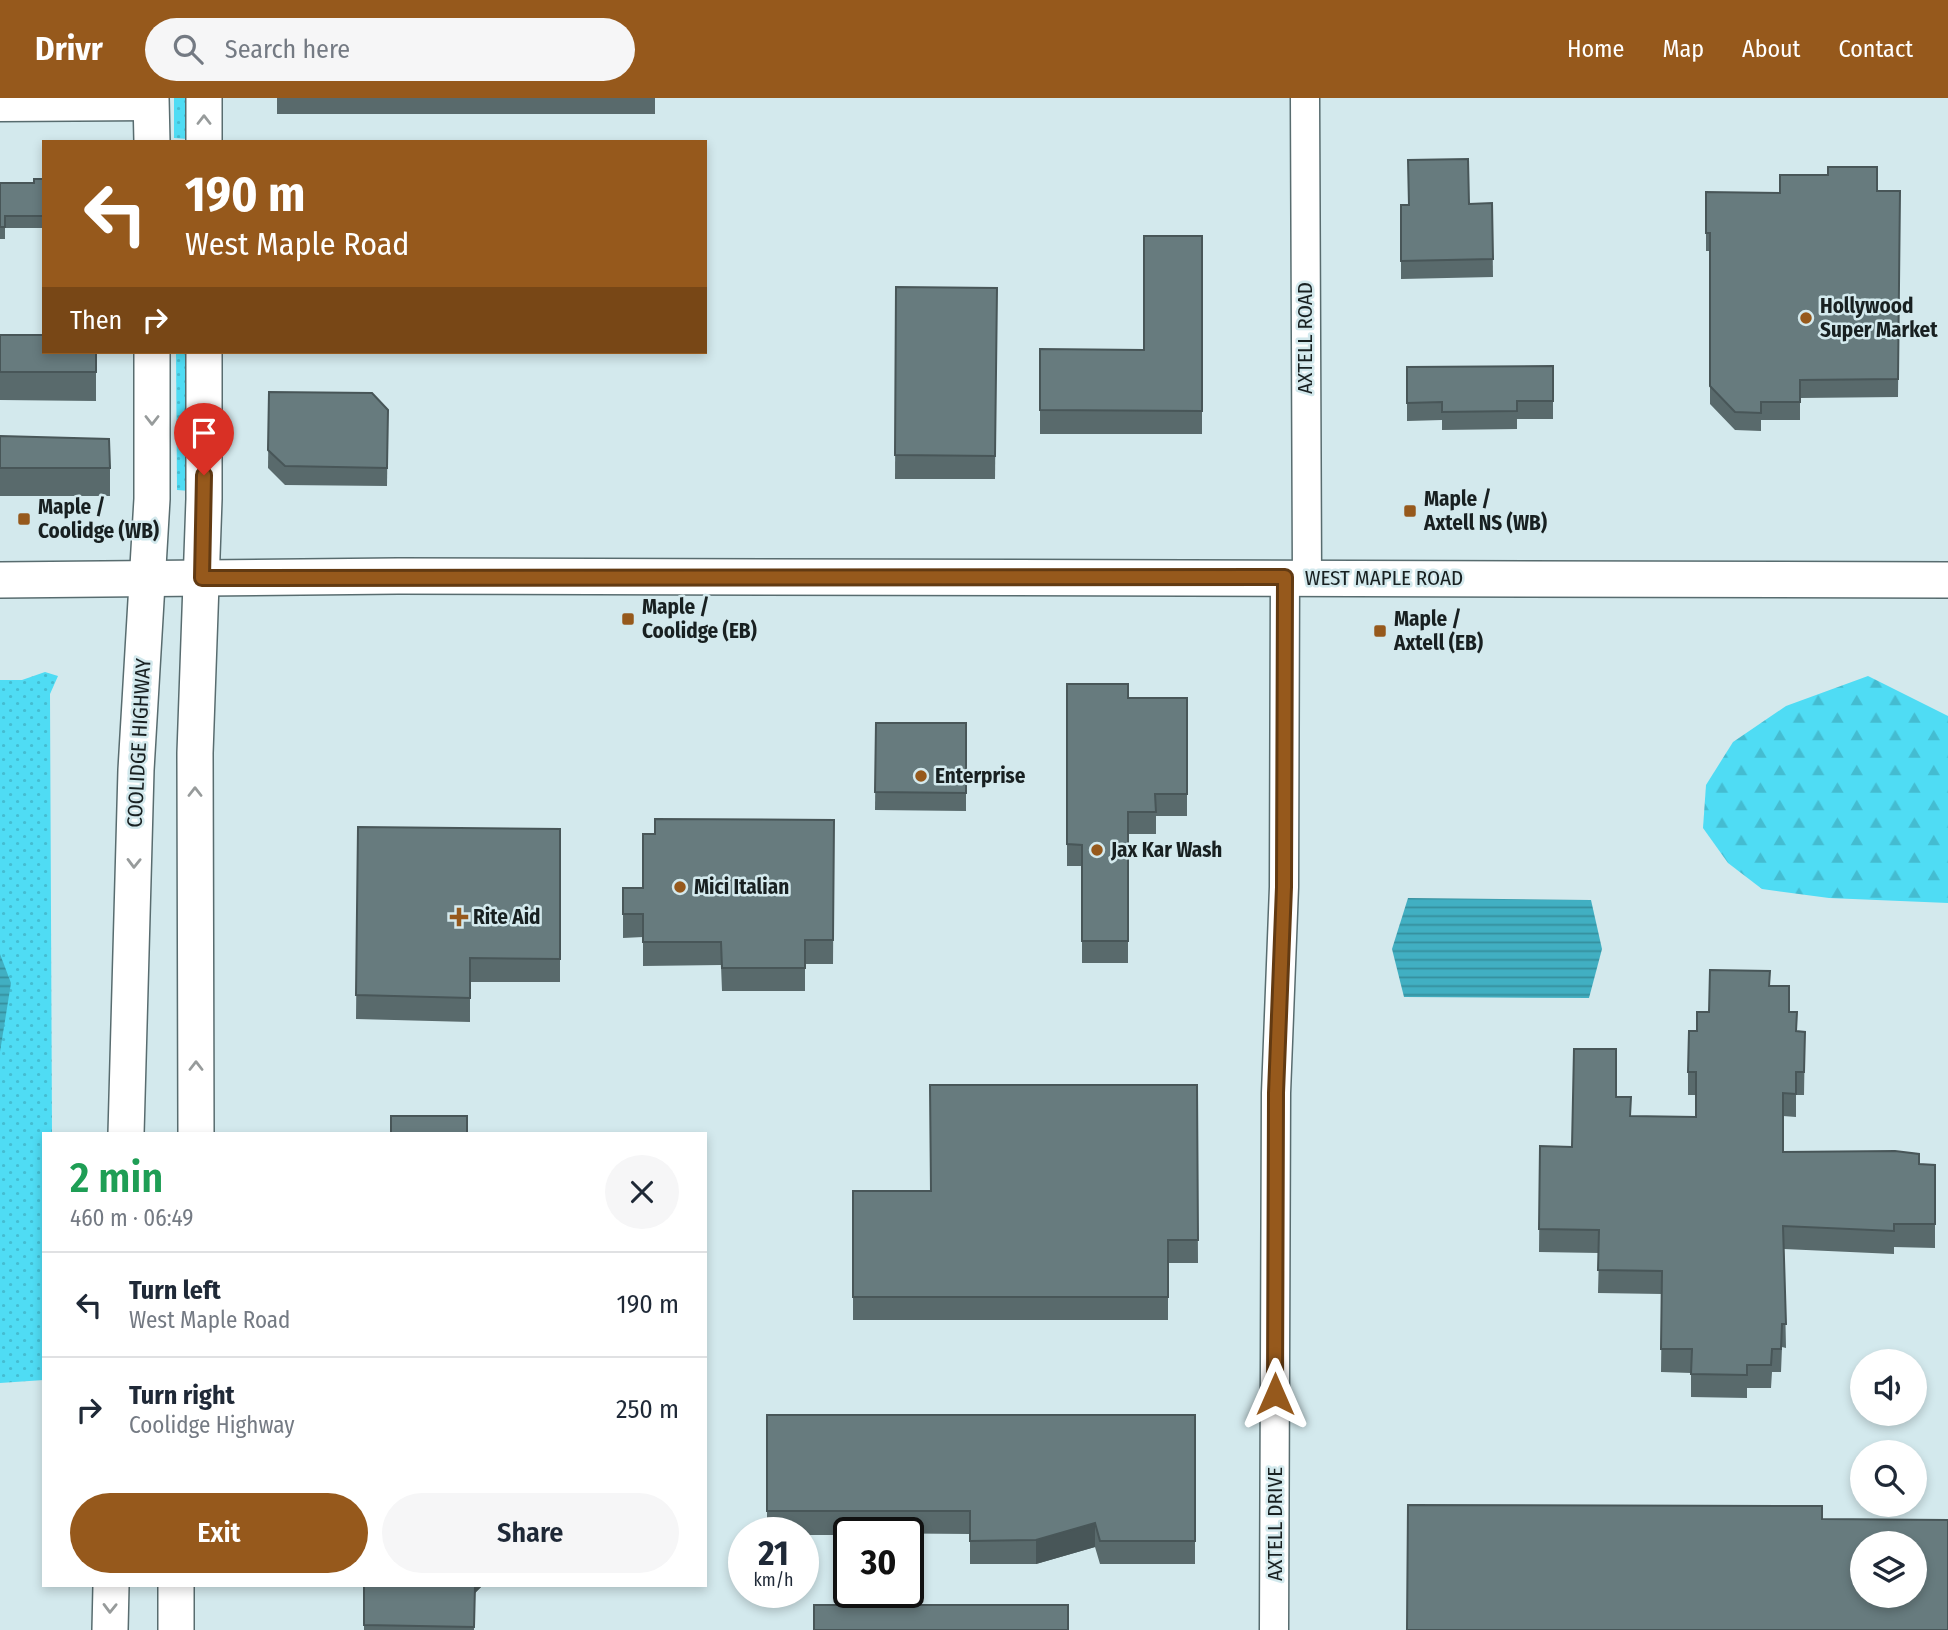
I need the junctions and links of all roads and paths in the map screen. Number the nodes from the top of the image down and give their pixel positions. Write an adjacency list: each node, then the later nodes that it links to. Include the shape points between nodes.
1 (204, 98): 6 (main road, one-way to 1)
2 (1305, 98): 9 (street, AXTELL ROAD)
3 (151, 102): 4 (street); 5 (main road)
4 (0, 107)
5 (152, 140)
6 (204, 140)
7 (152, 354): 12 (main road, COOLIDGE HIGHWAY, one-way to 12)
8 (204, 354): 10 (main road)
9 (1296, 577): 10 (main road, WEST MAPLE ROAD); 13 (main road, WEST MAPLE ROAD); 24 (street, AXTELL DRIVE, via 1276,1093)
10 (202, 578): 12 (main road, WEST MAPLE ROAD); 17 (main road, one-way to 10, via 195,753)
11 (0, 580): 12 (main road, WEST MAPLE ROAD)
12 (148, 580): 14 (main road, COOLIDGE HIGHWAY, one-way to 14, via 136,770)
13 (1948, 580)
14 (130, 1059): 15 (main road, COOLIDGE HIGHWAY); 16 (main road, via 143,1093)
15 (126, 1132)
16 (142, 1132)
17 (196, 1132)
18 (111, 1587): 21 (main road, one-way to 21)
19 (176, 1587): 22 (main road)
20 (197, 1587): 23 (main road)
21 (110, 1630)
22 (176, 1630)
23 (197, 1630)
24 (1274, 1630)

